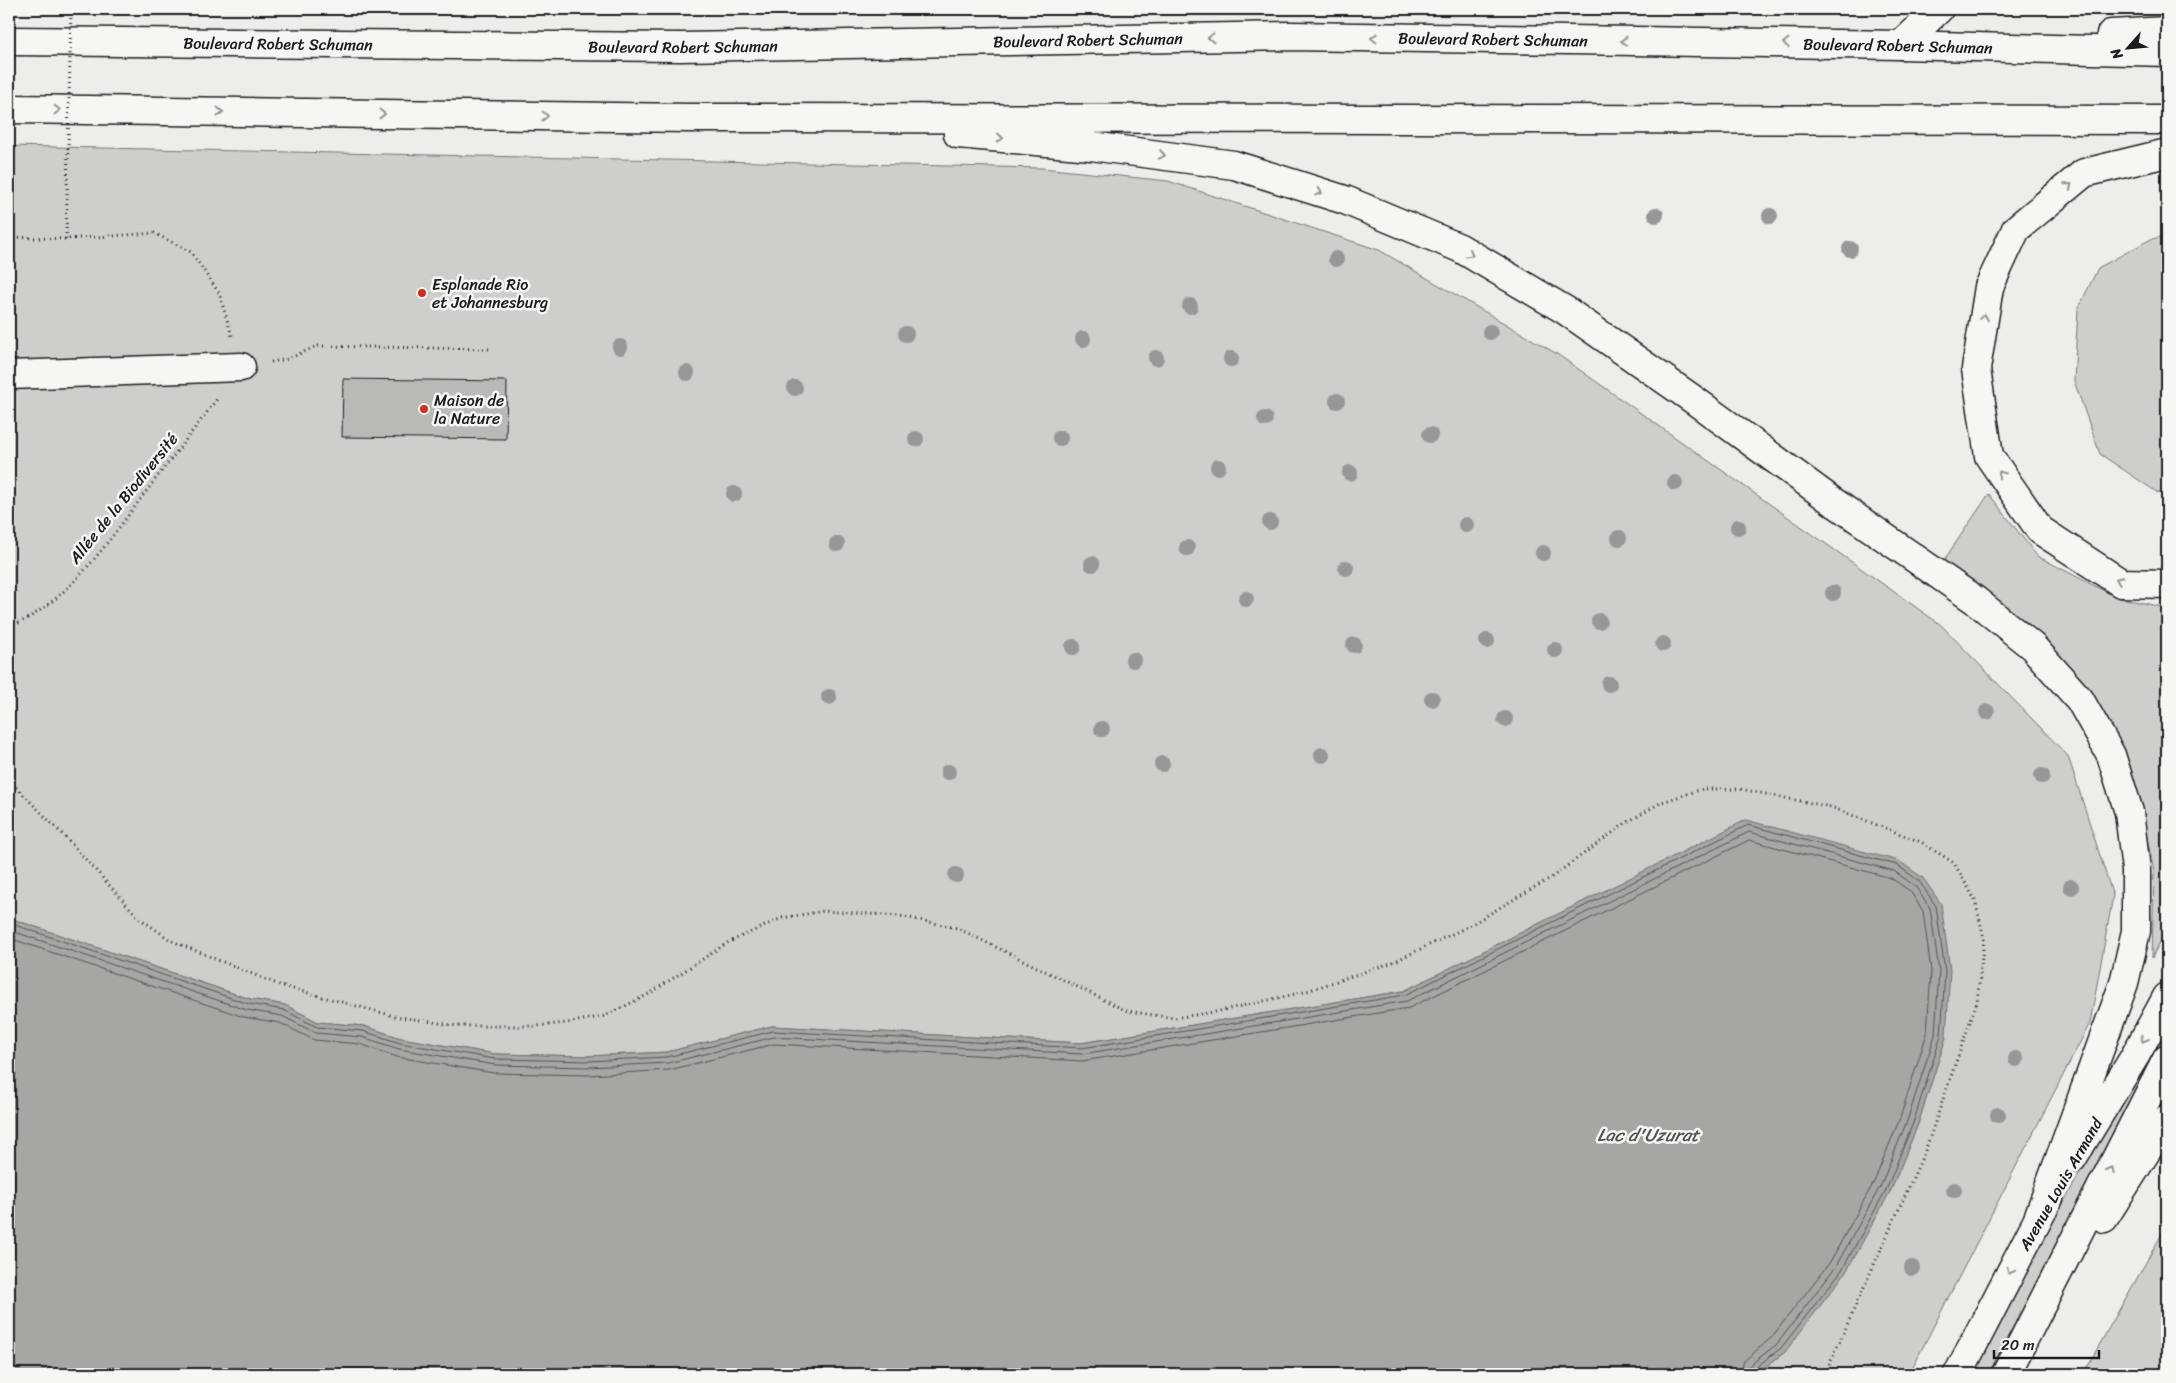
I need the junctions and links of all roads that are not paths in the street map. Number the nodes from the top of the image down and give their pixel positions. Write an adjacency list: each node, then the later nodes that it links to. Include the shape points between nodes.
1 (1939, 9): 4 (main road)
2 (2167, 31): 4 (main road)
3 (9, 40): 4 (main road, Boulevard Robert Schuman, one-way to 3, via 1289,36 681,47)
4 (1901, 45): 5 (main road, Boulevard Robert Schuman)
5 (2167, 52)
6 (9, 109): 7 (main road, one-way to 7)
7 (690, 118): 8 (main road); 16 (main road, one-way to 16, via 1091,146 1234,165 1345,200 1460,248 1565,310 1975,600 2034,647 2080,700 2111,755 2130,812 2136,870 2136,931 2124,983)
8 (2167, 120)
9 (2167, 153): 12 (main road, one-way to 9, via 2121,583 2040,530 1988,456 1976,369 1988,287 2016,230 2084,173)
10 (241, 367): 11 (main road)
11 (9, 375)
12 (2167, 584)
13 (2167, 996): 16 (main road, Avenue Louis Armand, one-way to 16, via 2135,1056)
14 (2167, 1060): 17 (main road, one-way to 14)
15 (2167, 1119): 17 (main road)
16 (2039, 1215): 18 (main road, Avenue Louis Armand, one-way to 18)
17 (2012, 1364)
18 (1958, 1374)

